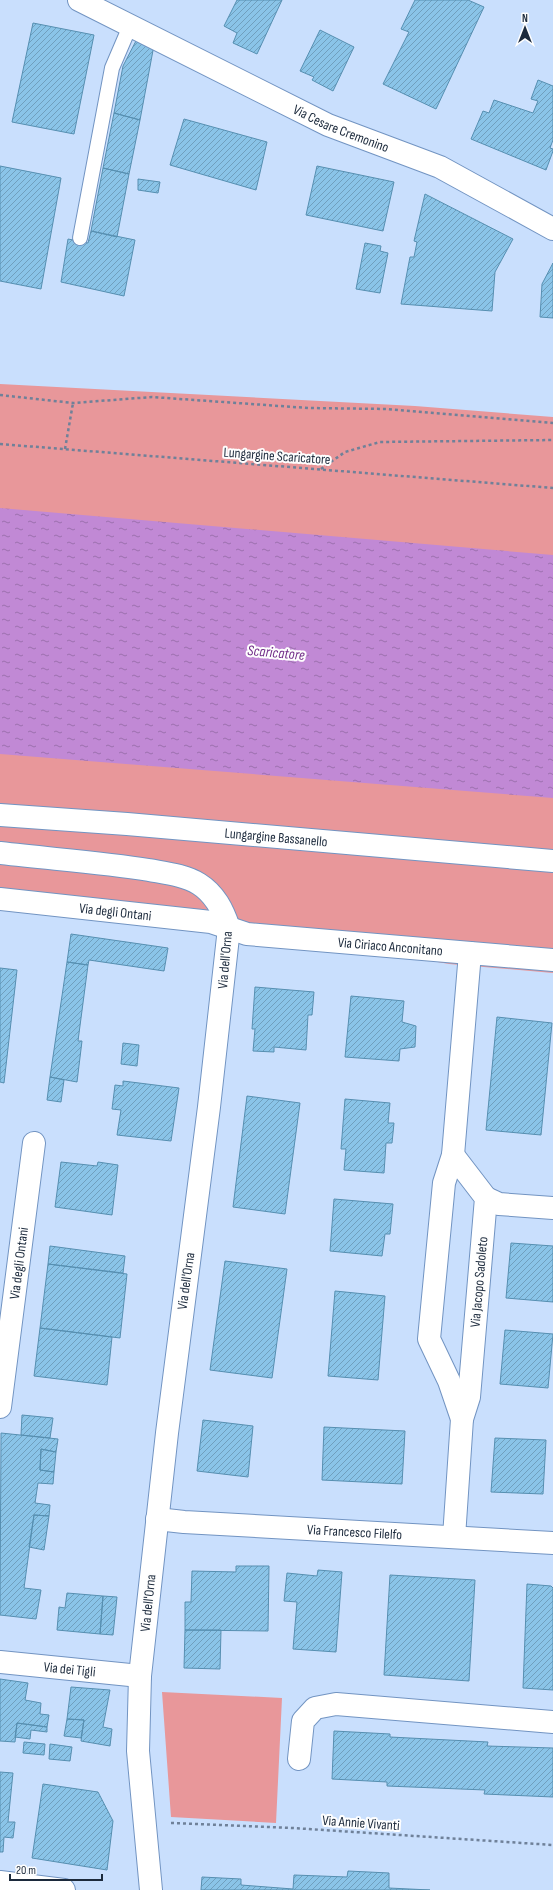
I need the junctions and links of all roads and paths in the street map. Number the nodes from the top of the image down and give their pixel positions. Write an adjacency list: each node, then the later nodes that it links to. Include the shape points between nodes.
1 (79, 0): 2 (street, Via Cesare Cremonino)
2 (130, 26): 3 (street, Via Cesare Cremonino, via 328,125 440,167); 4 (lane, via 112,68)
3 (553, 229)
4 (80, 238)
5 (0, 394): 6 (path)
6 (73, 403): 7 (path, via 152,398 308,408 387,409); 10 (path)
7 (553, 423)
8 (553, 440): 11 (path, via 380,442 345,452)
9 (0, 444): 10 (path, Lungargine Scaricatore)
10 (65, 449): 11 (path, Lungargine Scaricatore)
11 (321, 469): 12 (path, Lungargine Scaricatore)
12 (553, 488)
13 (0, 815): 15 (street, Lungargine Bassanello)
14 (0, 853): 17 (street, Via dell'Orna, via 131,867 170,874 198,884 214,898 224,912)
15 (553, 861)
16 (0, 899): 17 (street, Via degli Ontani, via 211,922)
17 (229, 928): 18 (street, Via Ciriaco Anconitano, via 247,934); 26 (street, Via dell'Orna)
18 (470, 953): 19 (street, Via Ciriaco Anconitano); 21 (street, Via Jacopo Sadoleto)
19 (553, 960)
20 (34, 1143): 24 (street, Via degli Ontani)
21 (453, 1155): 22 (street); 25 (street, Via Jacopo Sadoleto, via 444,1183 429,1339 449,1381)
22 (486, 1198): 23 (street, via 499,1204); 25 (street, Via Jacopo Sadoleto, via 469,1398)
23 (553, 1208)
24 (0, 1407)
25 (462, 1419): 27 (street, Via Jacopo Sadoleto)
26 (157, 1519): 27 (street, Via Francesco Filelfo); 30 (street, Via dell'Orna)
27 (454, 1537): 28 (street, Via Francesco Filelfo)
28 (553, 1543)
29 (0, 1662): 30 (street, Via dei Tigli)
30 (140, 1676): 37 (street, Via dell'Orna, via 138,1751)
31 (553, 1722): 32 (street, via 336,1704 315,1708 303,1721)
32 (299, 1759)
33 (167, 1823): 34 (path, Via Annie Vivanti, via 293,1828)
34 (553, 1845)
35 (0, 1882): 36 (street)
36 (64, 1890)
37 (151, 1890)

